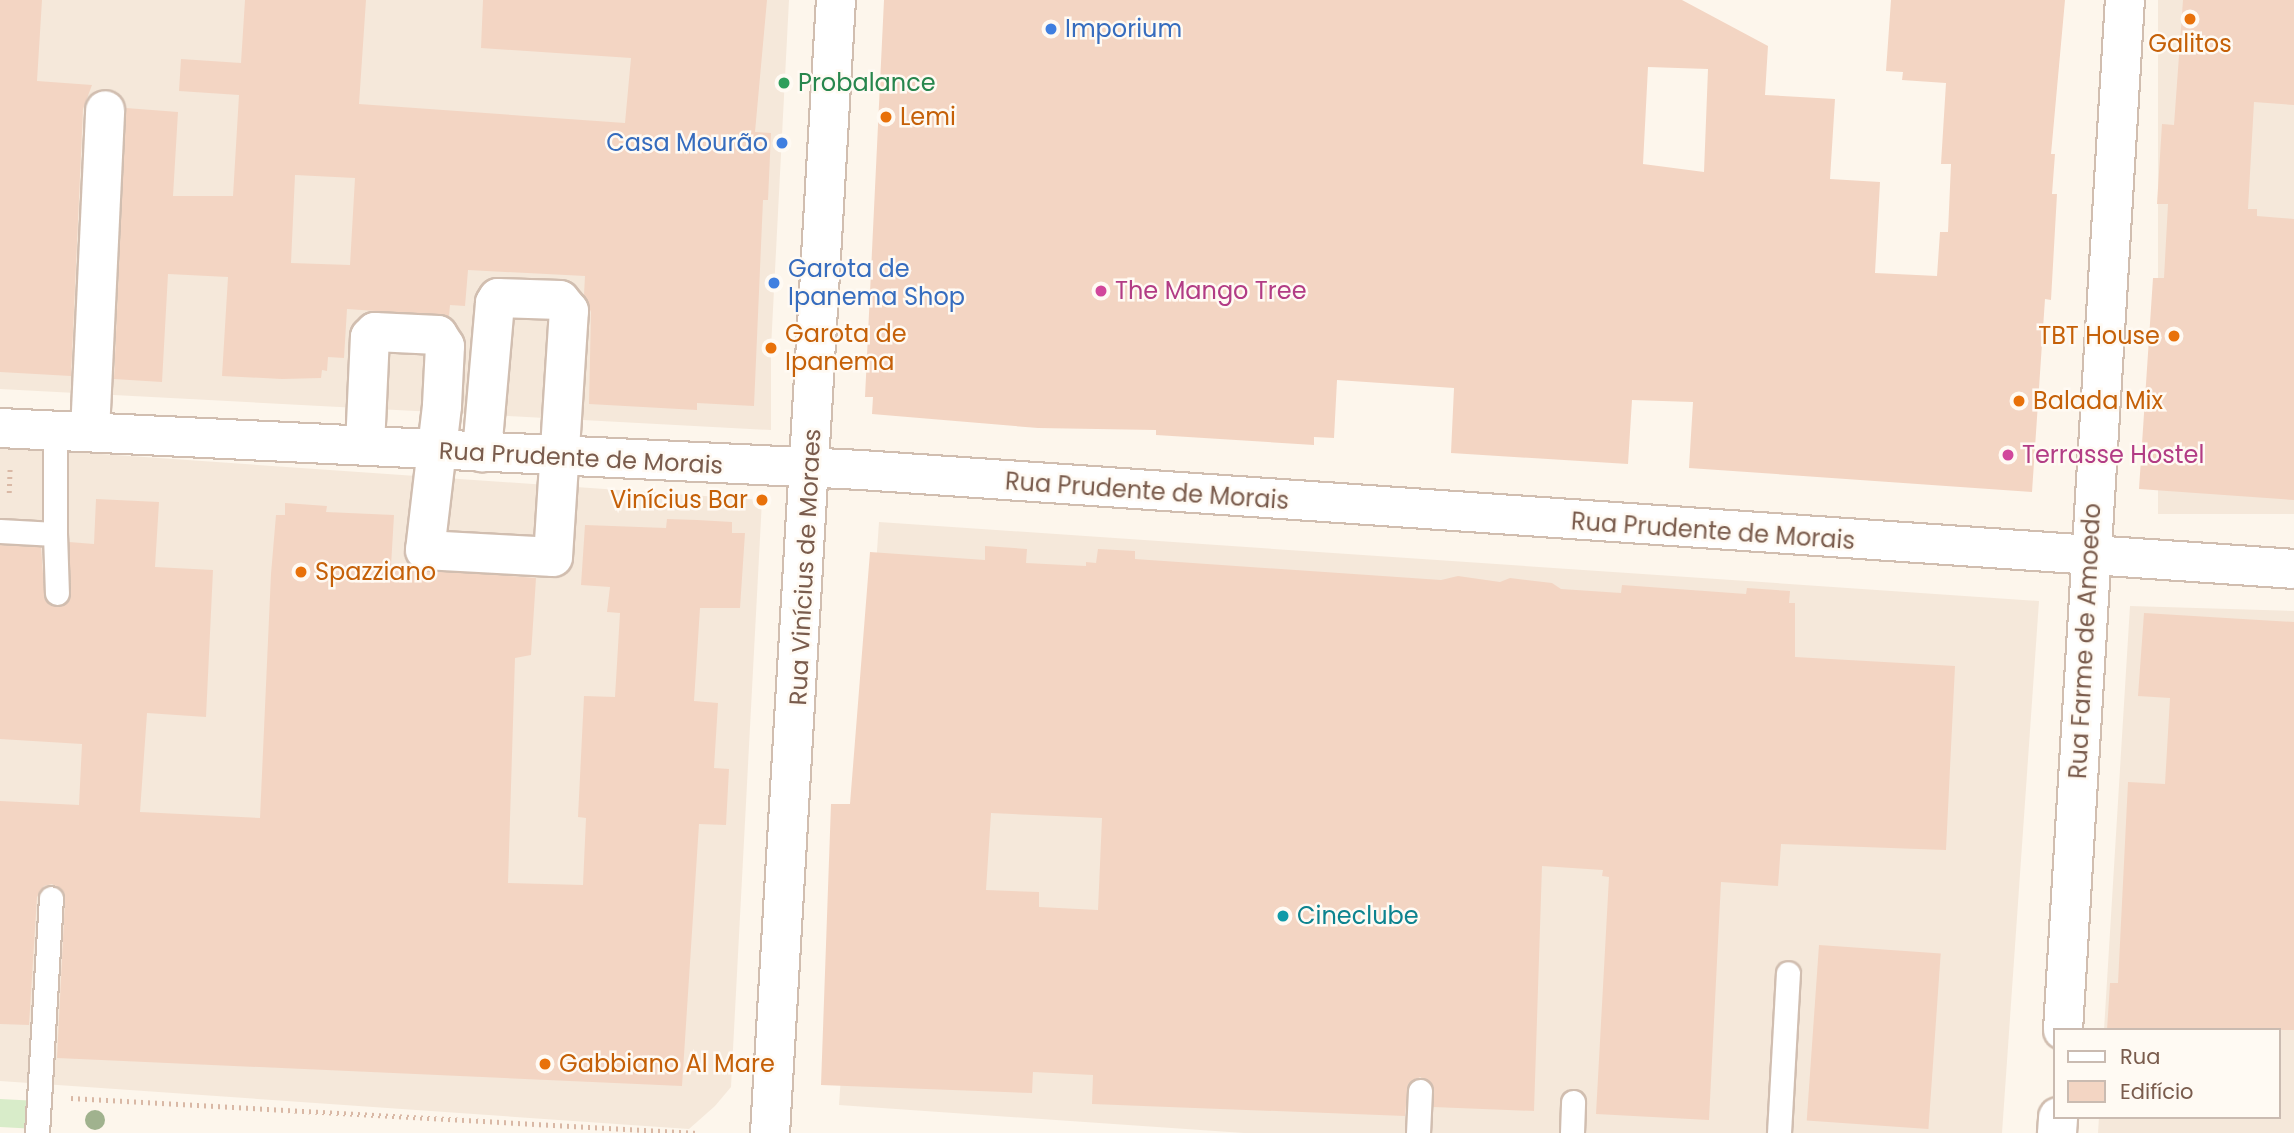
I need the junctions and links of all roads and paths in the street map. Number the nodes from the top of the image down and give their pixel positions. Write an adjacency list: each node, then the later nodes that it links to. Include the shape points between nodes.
1 (836, 0): 10 (street, Rua Vinícius de Moraes)
2 (2125, 0): 13 (street, Rua Farme de Amoedo)
3 (105, 110): 5 (street)
4 (0, 428): 5 (street, Rua Prudente de Morais)
5 (73, 431): 6 (street, Rua Prudente de Morais); 12 (lane)
6 (365, 446): 7 (street, Rua Prudente de Morais); 7 (street, via 370,337 375,332 438,335 445,346)
7 (438, 450): 8 (street, Rua Prudente de Morais); 9 (street, via 425,541 425,550 431,553 554,557)
8 (482, 453): 9 (street, Rua Prudente de Morais); 9 (street, via 495,303 498,298 560,300 569,311)
9 (560, 456): 10 (street, Rua Prudente de Morais)
10 (809, 469): 13 (street, Rua Prudente de Morais); 24 (street, Rua Vinícius de Moraes)
11 (0, 531): 12 (lane)
12 (55, 534): 15 (lane)
13 (2090, 558): 14 (street, Rua Prudente de Morais); 18 (street, Rua Farme de Amoedo)
14 (2294, 569)
15 (57, 593)
16 (51, 898): 20 (lane)
17 (1788, 973): 27 (lane)
18 (2063, 1028)
19 (1420, 1091): 25 (lane)
20 (38, 1096): 22 (lane); 23 (path)
21 (1573, 1102): 26 (lane)
22 (37, 1133)
23 (698, 1133)
24 (770, 1133)
25 (1418, 1133)
26 (1572, 1133)
27 (1779, 1133)

